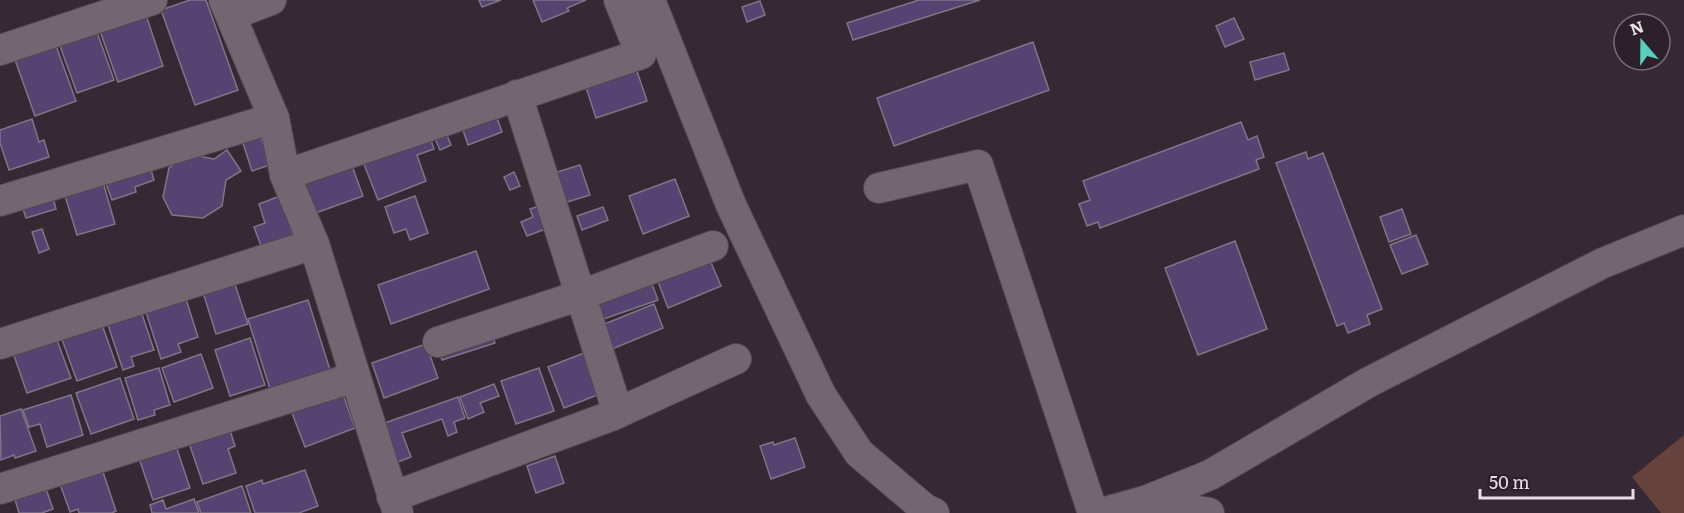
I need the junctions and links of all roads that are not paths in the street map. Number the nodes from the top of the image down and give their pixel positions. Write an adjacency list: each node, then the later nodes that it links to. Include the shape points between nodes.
1 (152, 0): 6 (street)
2 (271, 0): 5 (street)
3 (619, 0): 7 (street, via 641,54)
4 (650, 0): 24 (street, via 731,205 821,395 859,453)
5 (227, 7): 8 (street)
6 (0, 50)
7 (517, 96): 9 (street); 15 (street)
8 (274, 118): 9 (street); 11 (street)
9 (285, 175): 13 (street)
10 (879, 188): 25 (street, via 978,165)
11 (0, 201)
12 (1684, 230): 22 (street, via 1603,263 1369,382 1210,475)
13 (314, 244): 17 (street); 19 (street)
14 (713, 246): 15 (street)
15 (581, 295): 16 (street); 20 (street)
16 (438, 342)
17 (0, 344)
18 (736, 359): 20 (street)
19 (355, 377): 21 (street); 23 (street)
20 (618, 413): 23 (street)
21 (0, 489)
22 (1145, 501): 26 (street); 27 (street)
23 (395, 505)
24 (934, 513)
25 (1094, 513)
26 (1102, 513)
27 (1209, 513)

